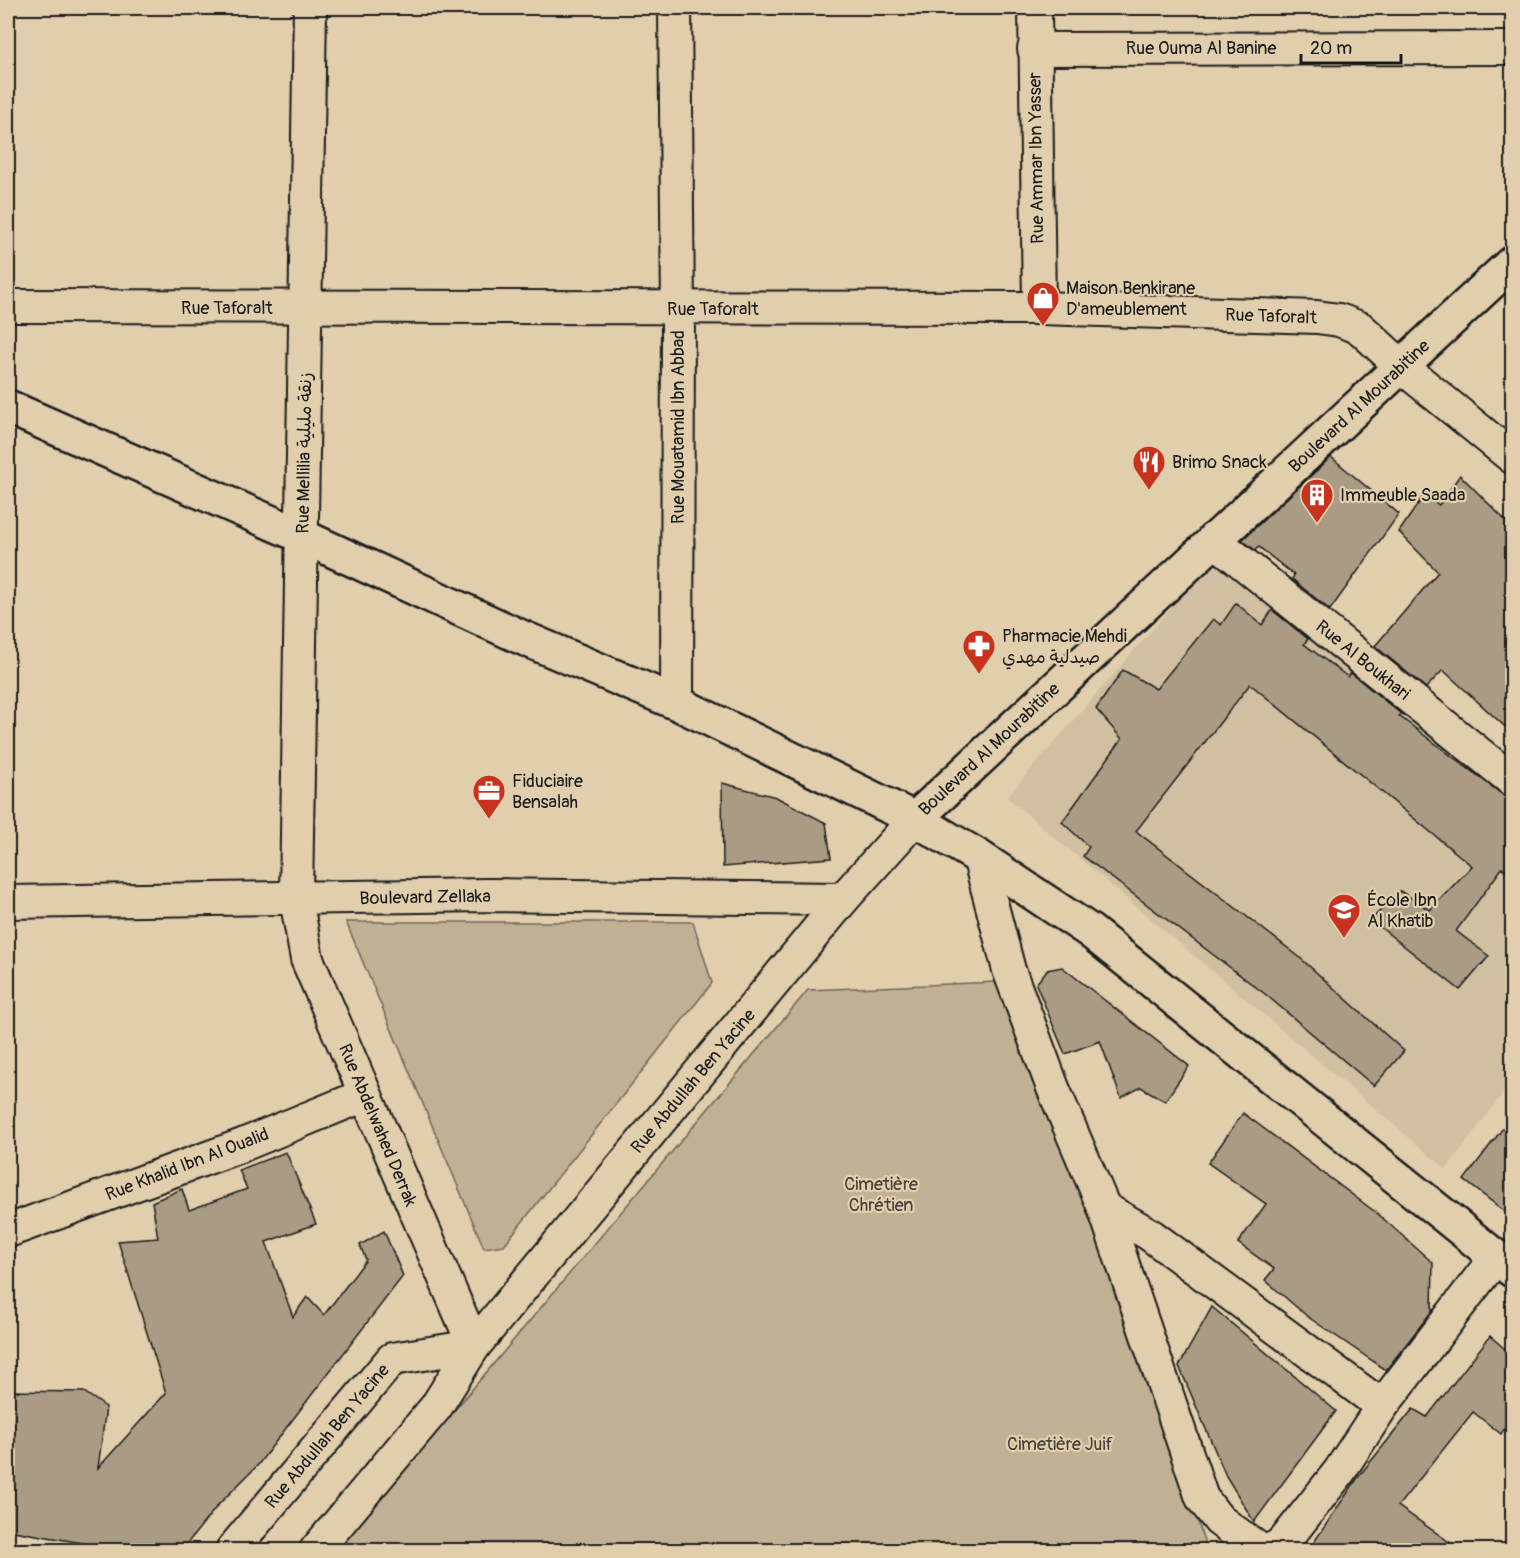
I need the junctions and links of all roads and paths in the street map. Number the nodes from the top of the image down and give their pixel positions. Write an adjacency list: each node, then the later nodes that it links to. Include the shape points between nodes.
1 (310, 8): 8 (street, Rue Mellilia زنقة مليلية)
2 (675, 8): 10 (street, Rue Mouatamid Ibn Abbad)
3 (1035, 8): 5 (street, Rue Ammar Ibn Yasser)
4 (1512, 48): 5 (street, Rue Ouma Al Banine)
5 (1035, 49): 9 (street, Rue Ammar Ibn Yasser)
6 (1512, 263): 11 (main road, Boulevard Al Mourabitine)
7 (8, 306): 8 (street, Rue Taforalt)
8 (306, 308): 10 (street, Rue Taforalt); 14 (street, Rue Mellilia زنقة مليلية)
9 (1039, 308): 10 (street, Rue Taforalt); 11 (street, Rue Taforalt, via 1317,316 1360,328)
10 (678, 309): 16 (street, Rue Mouatamid Ibn Abbad)
11 (1402, 367): 13 (street, Rue Taforalt); 15 (main road, Boulevard Al Mourabitine)
12 (8, 406): 14 (main road)
13 (1512, 457)
14 (304, 537): 16 (main road, via 521,637); 21 (street, Rue Mellilia زنقة مليلية)
15 (1213, 539): 17 (street, Rue Al Boukhari); 18 (main road, Boulevard Al Mourabitine)
16 (677, 703): 18 (main road)
17 (1512, 780)
18 (915, 819): 19 (main road); 20 (street, Rue Abdullah Ben Yacine)
19 (979, 857): 24 (street, via 1010,970 1053,1088); 26 (main road, via 1090,931)
20 (843, 898): 21 (street, Boulevard Zellaka, via 488,895); 27 (street, Rue Abdullah Ben Yacine)
21 (296, 899): 22 (street, Boulevard Zellaka); 23 (street, Rue Abdelwahed Derrak, via 307,959)
22 (8, 902)
23 (365, 1095): 25 (street, Rue Khalid Ibn Al Oualid, via 240,1146); 27 (street, Rue Abdelwahed Derrak)
24 (1104, 1208): 28 (street, via 1149,1234); 31 (street, via 1204,1502 1219,1520)
25 (8, 1231)
26 (1504, 1263): 28 (street)
27 (474, 1346): 29 (street, Rue Abdullah Ben Yacine, via 392,1359); 30 (street, Rue Abdullah Ben Yacine, via 436,1407)
28 (1382, 1406): 32 (street, via 1339,1472 1283,1543)
29 (232, 1551)
30 (316, 1551)
31 (1260, 1551)
32 (1270, 1551)

